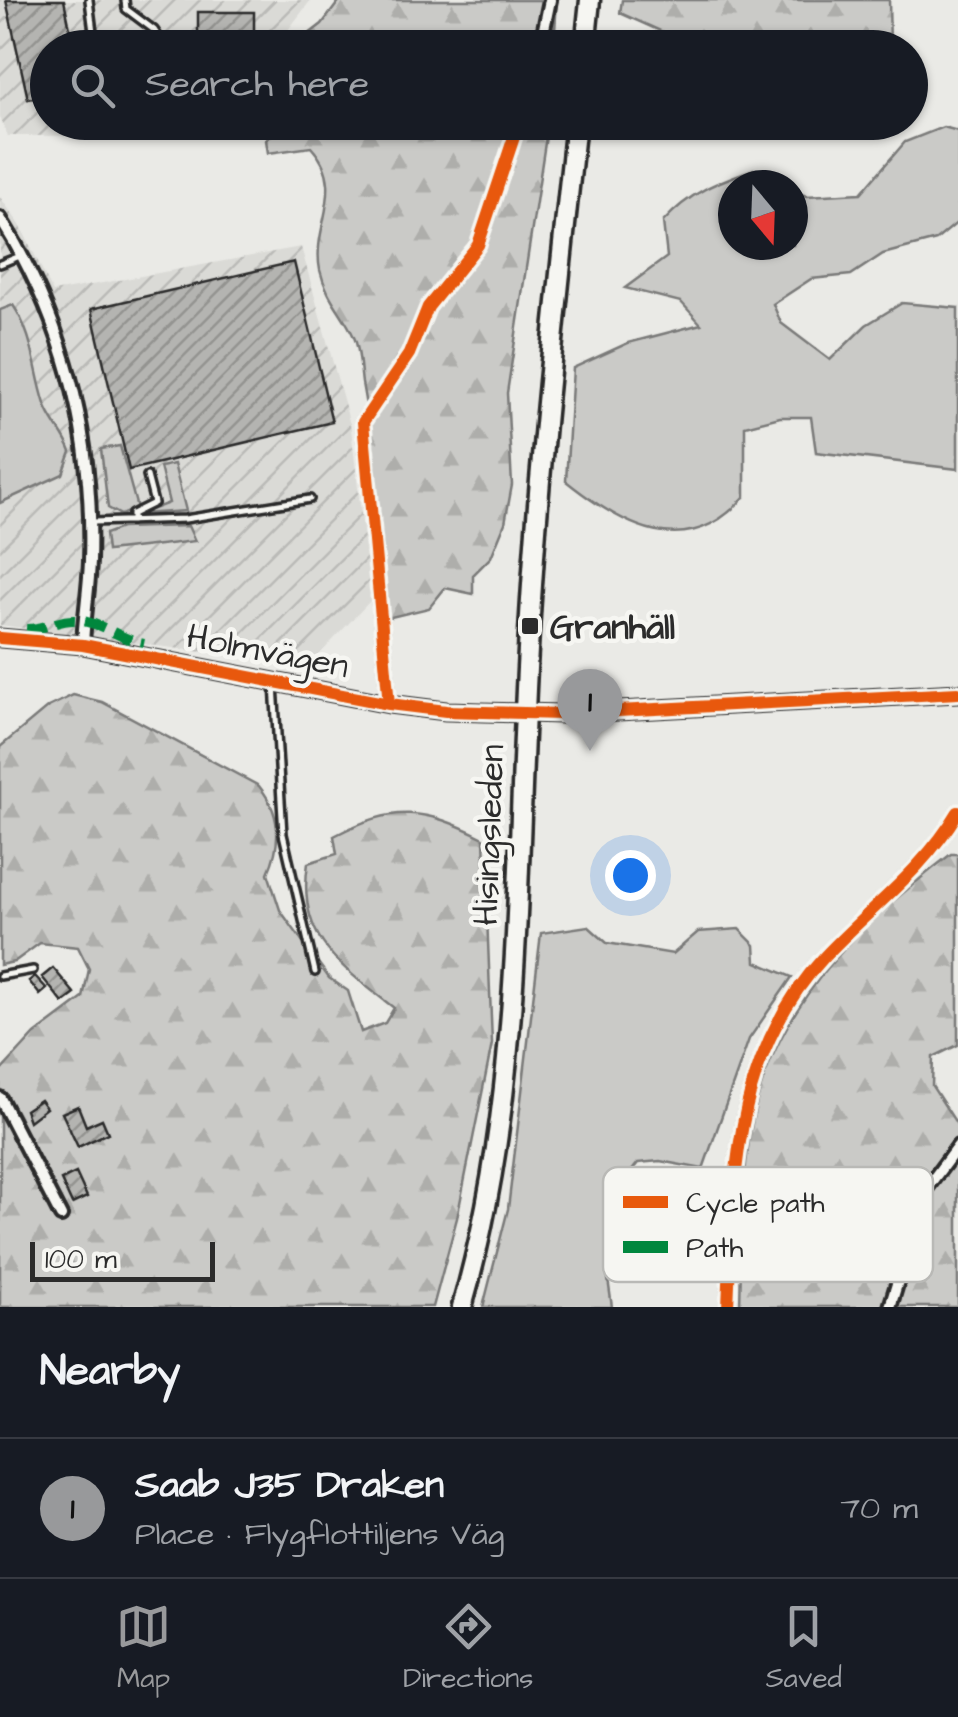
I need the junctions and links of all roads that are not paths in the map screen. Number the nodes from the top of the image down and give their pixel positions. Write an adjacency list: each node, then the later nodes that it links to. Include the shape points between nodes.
1 (90, 0): 5 (lane)
2 (124, 0): 6 (lane)
3 (550, 0): 7 (street)
4 (590, 0): 8 (highway)
5 (92, 30)
6 (154, 30)
7 (544, 30)
8 (587, 30)
9 (512, 140): 22 (street, via 478,245 428,306 409,354 363,422)
10 (574, 140): 23 (highway, Hisingsleden)
11 (0, 218): 12 (street)
12 (23, 255): 13 (lane); 17 (street, via 71,376)
13 (0, 264)
14 (147, 476): 16 (lane, via 154,504 132,514)
15 (310, 499): 16 (lane)
16 (132, 521): 17 (lane)
17 (90, 522): 19 (street)
18 (0, 638): 19 (street, Holmvägen)
19 (84, 646): 20 (street, Holmvägen)
20 (274, 681): 22 (street, Holmvägen); 26 (lane, via 283,834)
21 (958, 692): 23 (street, Holmvägen)
22 (389, 704): 23 (street, Holmvägen)
23 (524, 714): 35 (highway, Hisingsleden, via 512,1038 493,1176)
24 (958, 812): 30 (street, via 912,875 820,961 776,1024 742,1113)
25 (33, 970): 27 (lane)
26 (315, 972)
27 (0, 976)
28 (0, 1098): 32 (street)
29 (958, 1146): 31 (street)
30 (735, 1167)
31 (933, 1180)
32 (62, 1216)
33 (729, 1282): 36 (street)
34 (898, 1282): 37 (street)
35 (462, 1307)
36 (728, 1307)
37 (890, 1307)

